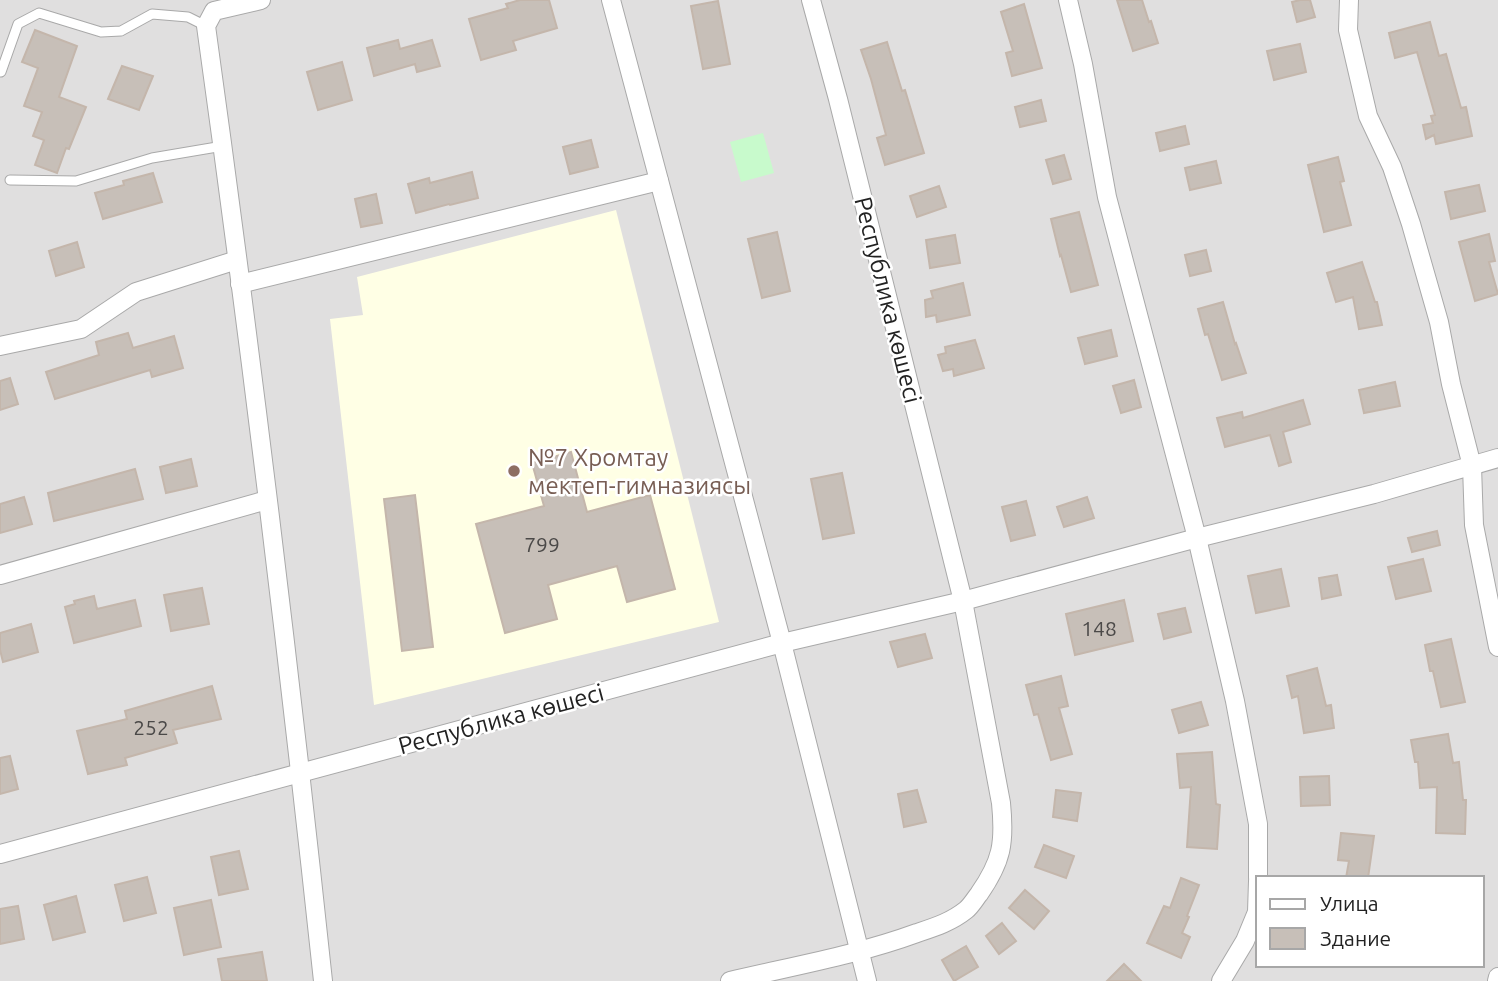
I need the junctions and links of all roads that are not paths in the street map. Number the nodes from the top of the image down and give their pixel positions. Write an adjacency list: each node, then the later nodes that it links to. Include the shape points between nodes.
1 (198, 0): 7 (street)
2 (261, 0): 7 (street)
3 (611, 0): 11 (street)
4 (811, 0): 20 (street, Республика көшесі)
5 (1068, 0): 18 (street, via 1107,197)
6 (1349, 0): 16 (street, via 1348,30 1368,116 1392,167 1427,277)
7 (210, 18): 8 (lane, via 152,14 121,31 101,32 39,13 18,24); 9 (street)
8 (1, 72)
9 (223, 146): 10 (lane, via 152,159 76,181); 12 (street)
10 (10, 180)
11 (659, 181): 13 (street); 21 (street)
12 (237, 260): 13 (street); 14 (street, via 136,292 82,329)
13 (240, 284): 17 (street)
14 (0, 346)
15 (1498, 458): 16 (street, Республика көшесі)
16 (1472, 466): 18 (street, Республика көшесі); 22 (street, via 1474,525)
17 (267, 500): 19 (street); 23 (street)
18 (1197, 538): 20 (street, Республика көшесі); 25 (street, via 1258,824)
19 (0, 575)
20 (963, 601): 21 (street, Республика көшесі); 27 (street, Республика көшесі, via 1001,803 999,860 968,909 958,916)
21 (782, 643): 23 (street, Республика көшесі); 27 (street)
22 (1498, 648)
23 (301, 774): 24 (street, Республика көшесі); 29 (street)
24 (0, 854)
25 (1258, 876)
26 (1256, 914): 28 (street)
27 (860, 951): 30 (street, Республика көшесі); 31 (street)
28 (1230, 978)
29 (323, 981)
30 (730, 981)
31 (867, 981)

